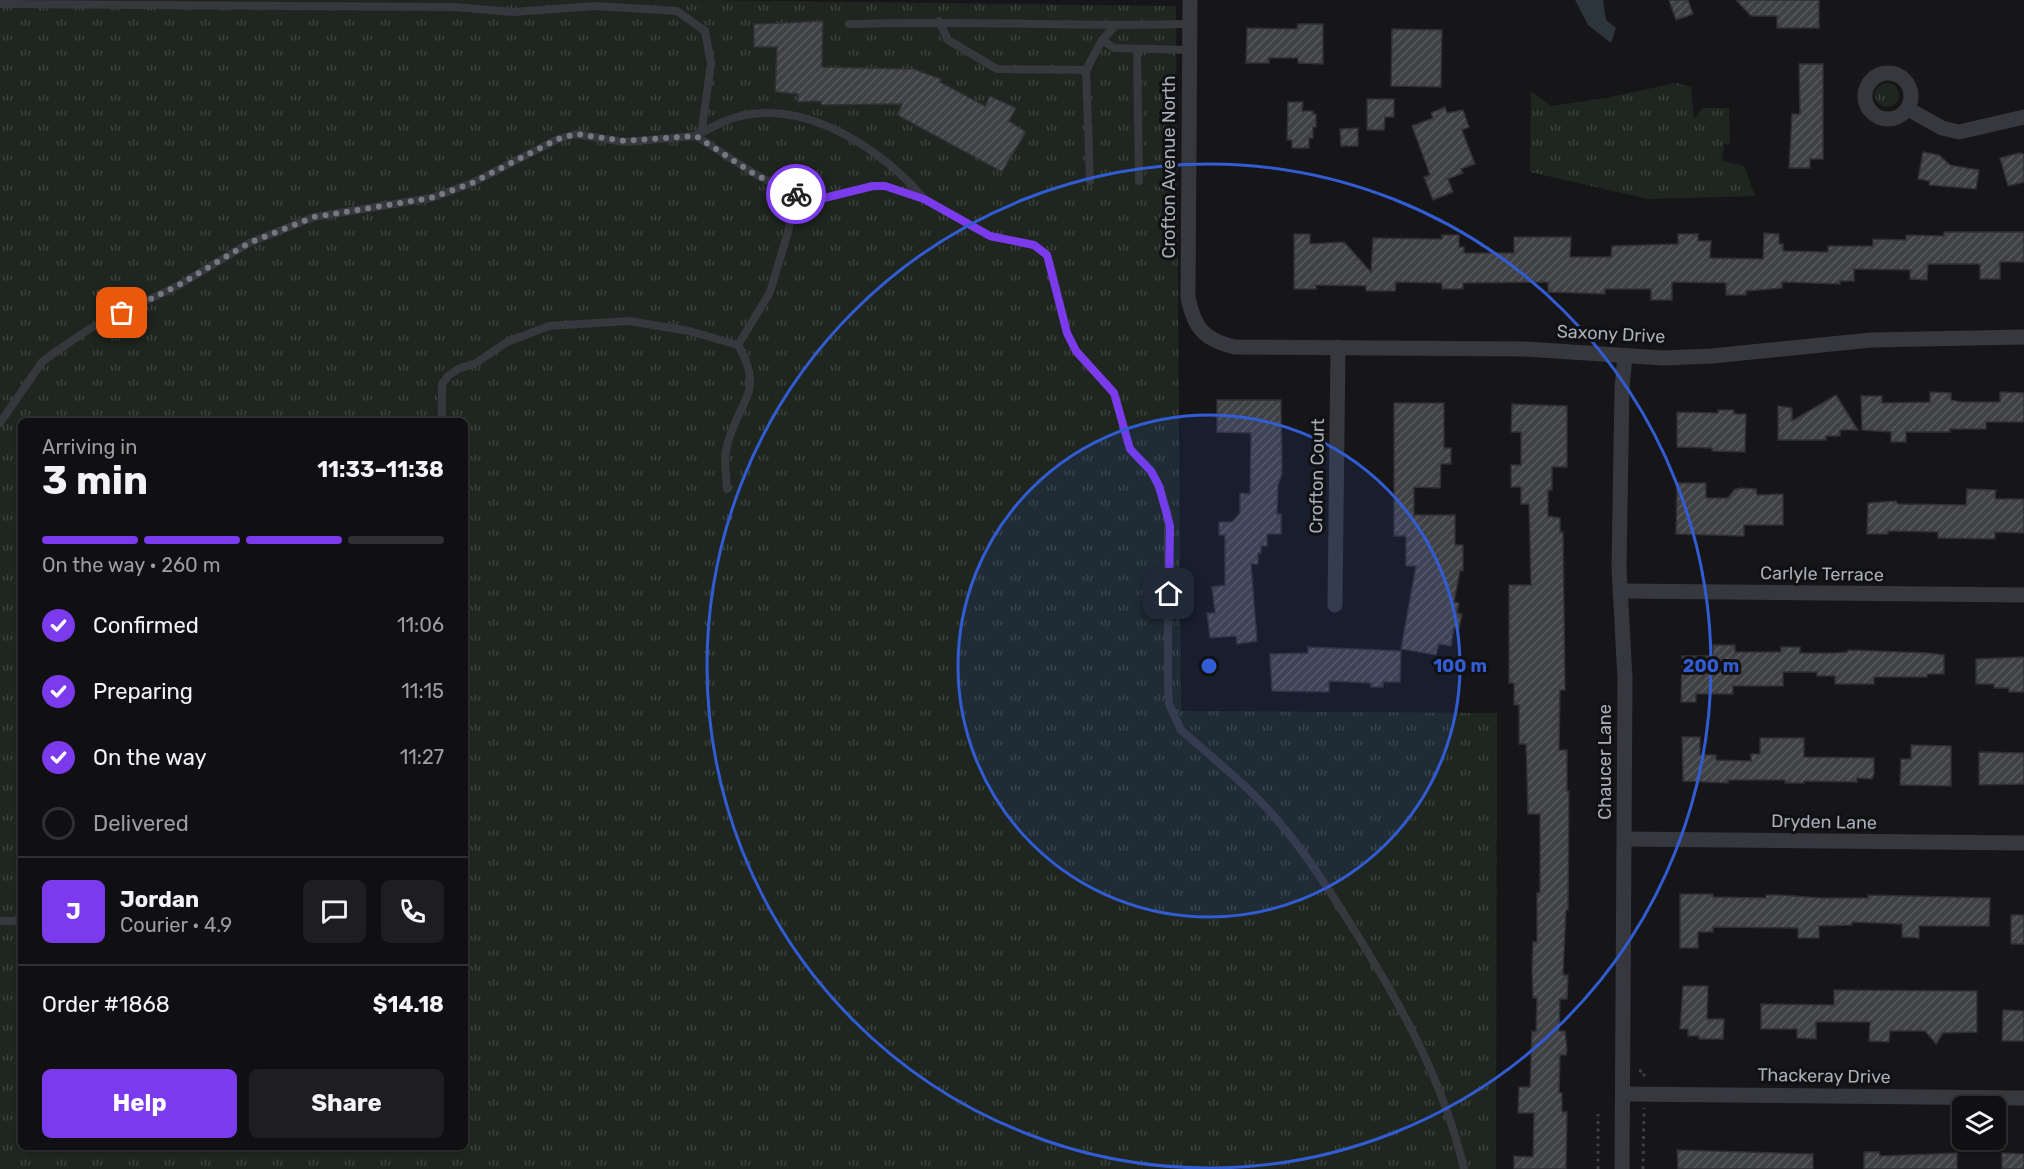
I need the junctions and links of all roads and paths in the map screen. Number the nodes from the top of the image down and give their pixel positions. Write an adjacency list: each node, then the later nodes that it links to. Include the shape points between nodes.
1 (1190, 0): 5 (street, Crofton Avenue North)
2 (0, 4): 13 (lane, via 454,7 513,12 595,6 677,11 705,32 711,63 702,129)
3 (939, 21): 4 (lane); 6 (lane); 10 (lane, via 948,40 997,69)
4 (849, 24)
5 (1188, 24): 6 (lane); 9 (street, Crofton Avenue North)
6 (1114, 26): 7 (lane)
7 (1102, 40): 8 (lane, via 1114,48); 10 (lane)
8 (1137, 49): 9 (lane); 15 (lane)
9 (1188, 50): 18 (street, Crofton Avenue North, via 1188,297 1192,318)
10 (1086, 70): 14 (lane)
11 (1908, 109): 12 (street, via 1942,128 1959,132)
12 (2024, 117)
13 (696, 136): 16 (lane, via 754,174); 17 (lane, via 740,117 797,116 854,139); 24 (lane, via 624,141 576,134 431,198 314,217 249,243 179,285 89,329 54,353 42,362)
14 (1090, 181)
15 (1139, 181)
16 (796, 194): 17 (lane, via 816,200 885,186); 20 (lane, via 770,292)
17 (924, 199): 39 (lane, via 975,230 1034,245 1047,255 1071,342 1114,393 1130,449 1151,471 1168,515 1167,658 1174,715 1181,730 1257,798 1329,890 1425,1052)
18 (1201, 330): 21 (street, Saxony Drive, via 1218,343 1235,347)
19 (2024, 337): 22 (street, Saxony Drive, via 1871,340 1712,356)
20 (738, 345): 23 (lane, via 689,331 628,321 549,326 507,342 448,376 442,384); 25 (lane, via 752,376 748,396 728,441)
21 (1338, 347): 22 (street, Saxony Drive, via 1525,349); 28 (street, Crofton Court)
22 (1625, 356): 26 (street, Chaucer Lane)
23 (442, 418)
24 (0, 423)
25 (727, 489)
26 (1620, 591): 27 (street, Carlyle Terrace); 29 (street, Chaucer Lane, via 1625,679)
27 (2024, 595)
28 (1335, 605)
29 (1624, 839): 30 (street, Dryden Lane); 35 (street, Chaucer Lane)
30 (2024, 843)
31 (18, 918): 32 (lane)
32 (0, 921)
33 (1636, 1071): 34 (path, via 1644,1071)
34 (1644, 1079)
35 (1623, 1094): 36 (street, Thackeray Drive); 41 (street, Chaucer Lane)
36 (2024, 1098)
37 (1644, 1106): 42 (path)
38 (1598, 1114): 40 (path)
39 (1464, 1169)
40 (1598, 1169)
41 (1622, 1169)
42 (1643, 1169)

